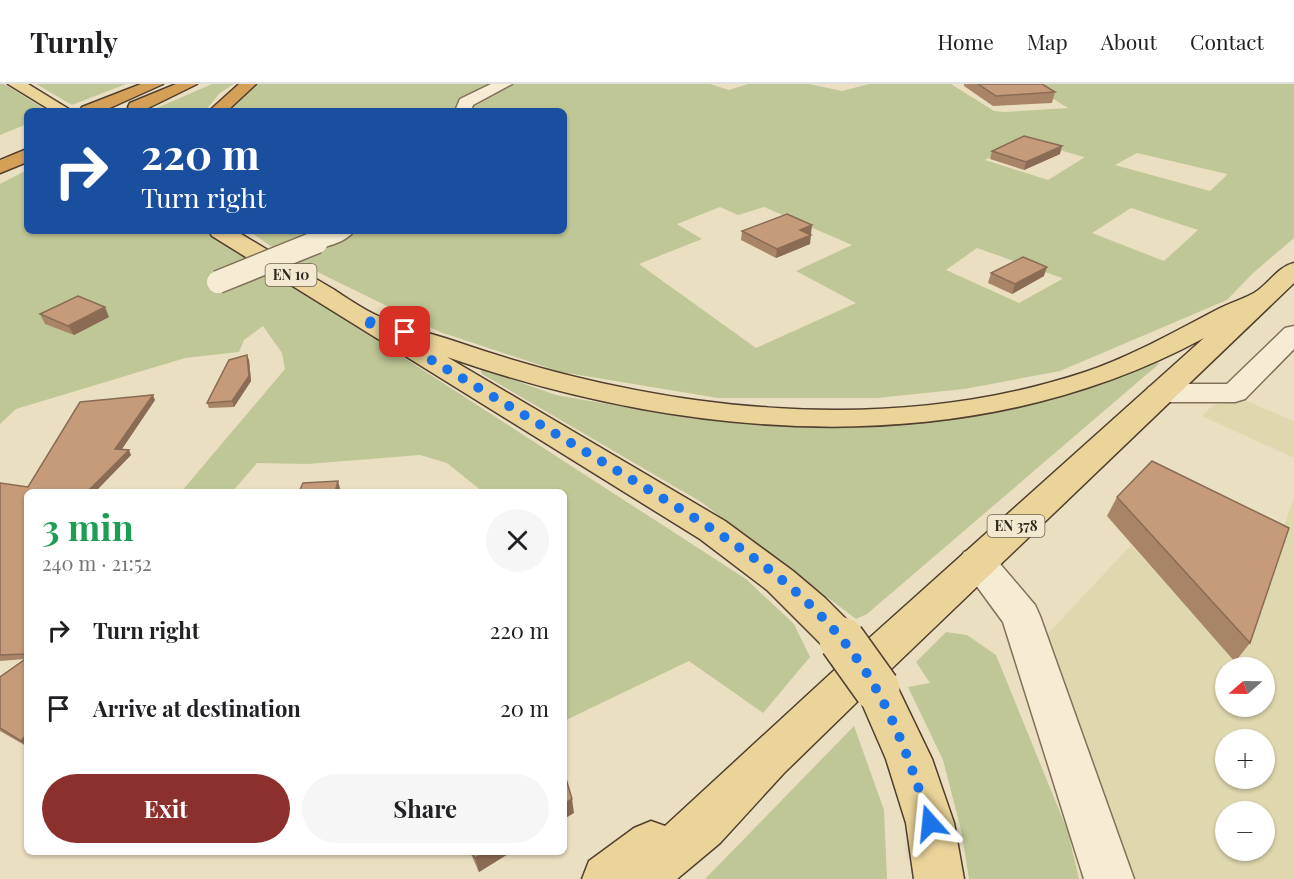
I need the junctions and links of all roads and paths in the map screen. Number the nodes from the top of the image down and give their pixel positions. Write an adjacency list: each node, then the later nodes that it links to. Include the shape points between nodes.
1 (16, 84): 6 (main road)
2 (155, 84): 7 (highway)
3 (189, 84): 8 (highway)
4 (248, 84): 9 (highway)
5 (504, 84): 10 (street, via 466,102)
6 (59, 108)
7 (95, 108)
8 (133, 108)
9 (220, 108)
10 (464, 108)
11 (24, 138): 12 (highway)
12 (0, 148)
13 (24, 156): 14 (highway)
14 (0, 167)
15 (225, 234): 20 (main road, EN 10)
16 (336, 234): 18 (street, bridge)
17 (1294, 270): 19 (main road, EN 378)
18 (218, 282)
19 (1266, 297): 20 (main road, via 1247,303 1124,367 1053,391 928,412 824,417 709,410 607,394 535,376); 22 (main road, EN 378)
20 (362, 319): 27 (main road, EN 10, bridge, via 669,502 752,555 810,604 842,640 876,689 909,759 930,823)
21 (1294, 334): 22 (street, via 1234,393)
22 (1160, 393): 23 (main road, EN 378)
23 (977, 562): 24 (main road, EN 378); 28 (street, via 1021,616)
24 (768, 758): 25 (main road, EN 378, via 691,812); 26 (main road, EN 378, via 703,826)
25 (607, 879)
26 (639, 879)
27 (939, 879)
28 (1109, 879)

